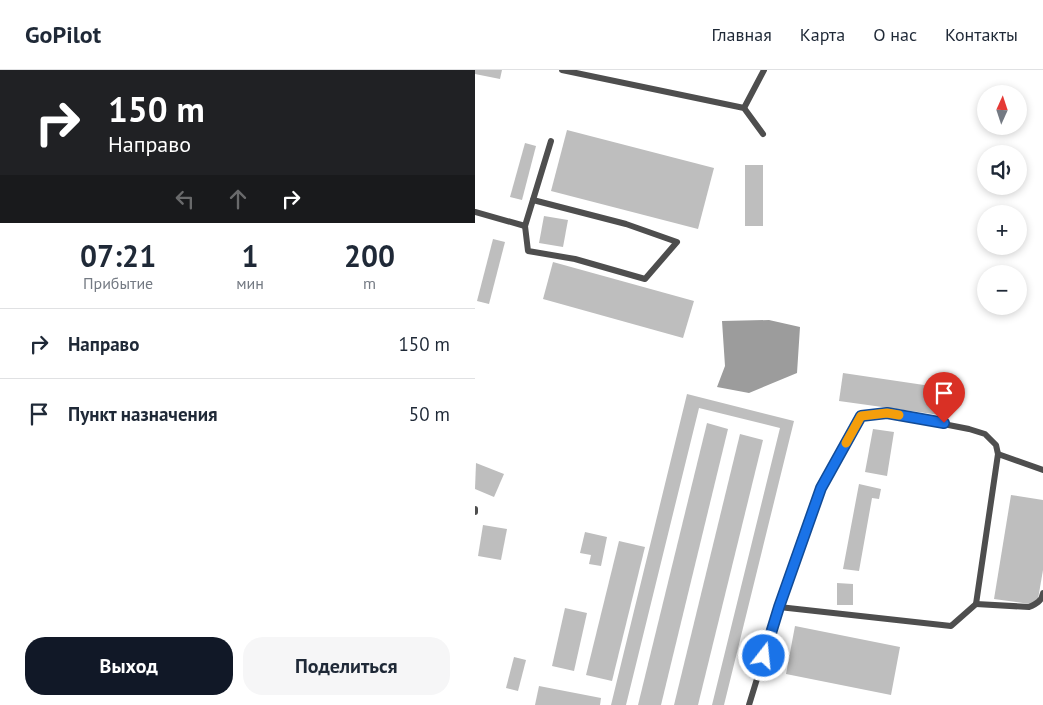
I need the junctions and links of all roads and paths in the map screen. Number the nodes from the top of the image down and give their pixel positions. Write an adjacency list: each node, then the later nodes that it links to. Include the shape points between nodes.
1 (562, 70): 3 (lane)
2 (764, 70): 3 (lane)
3 (744, 108): 4 (lane)
4 (763, 134)
5 (551, 141): 6 (lane)
6 (533, 200): 8 (lane); 8 (lane, via 627,224 677,242 645,279 575,259 528,251)
7 (475, 212): 8 (lane)
8 (525, 226)
9 (998, 454): 10 (lane); 12 (lane); 13 (lane, via 996,445 985,434 969,429 887,413 861,416 821,488)
10 (1043, 470)
11 (1043, 593): 12 (lane, via 1037,604 1029,607)
12 (976, 604): 13 (lane, via 951,626)
13 (779, 607): 14 (lane)
14 (749, 705)

